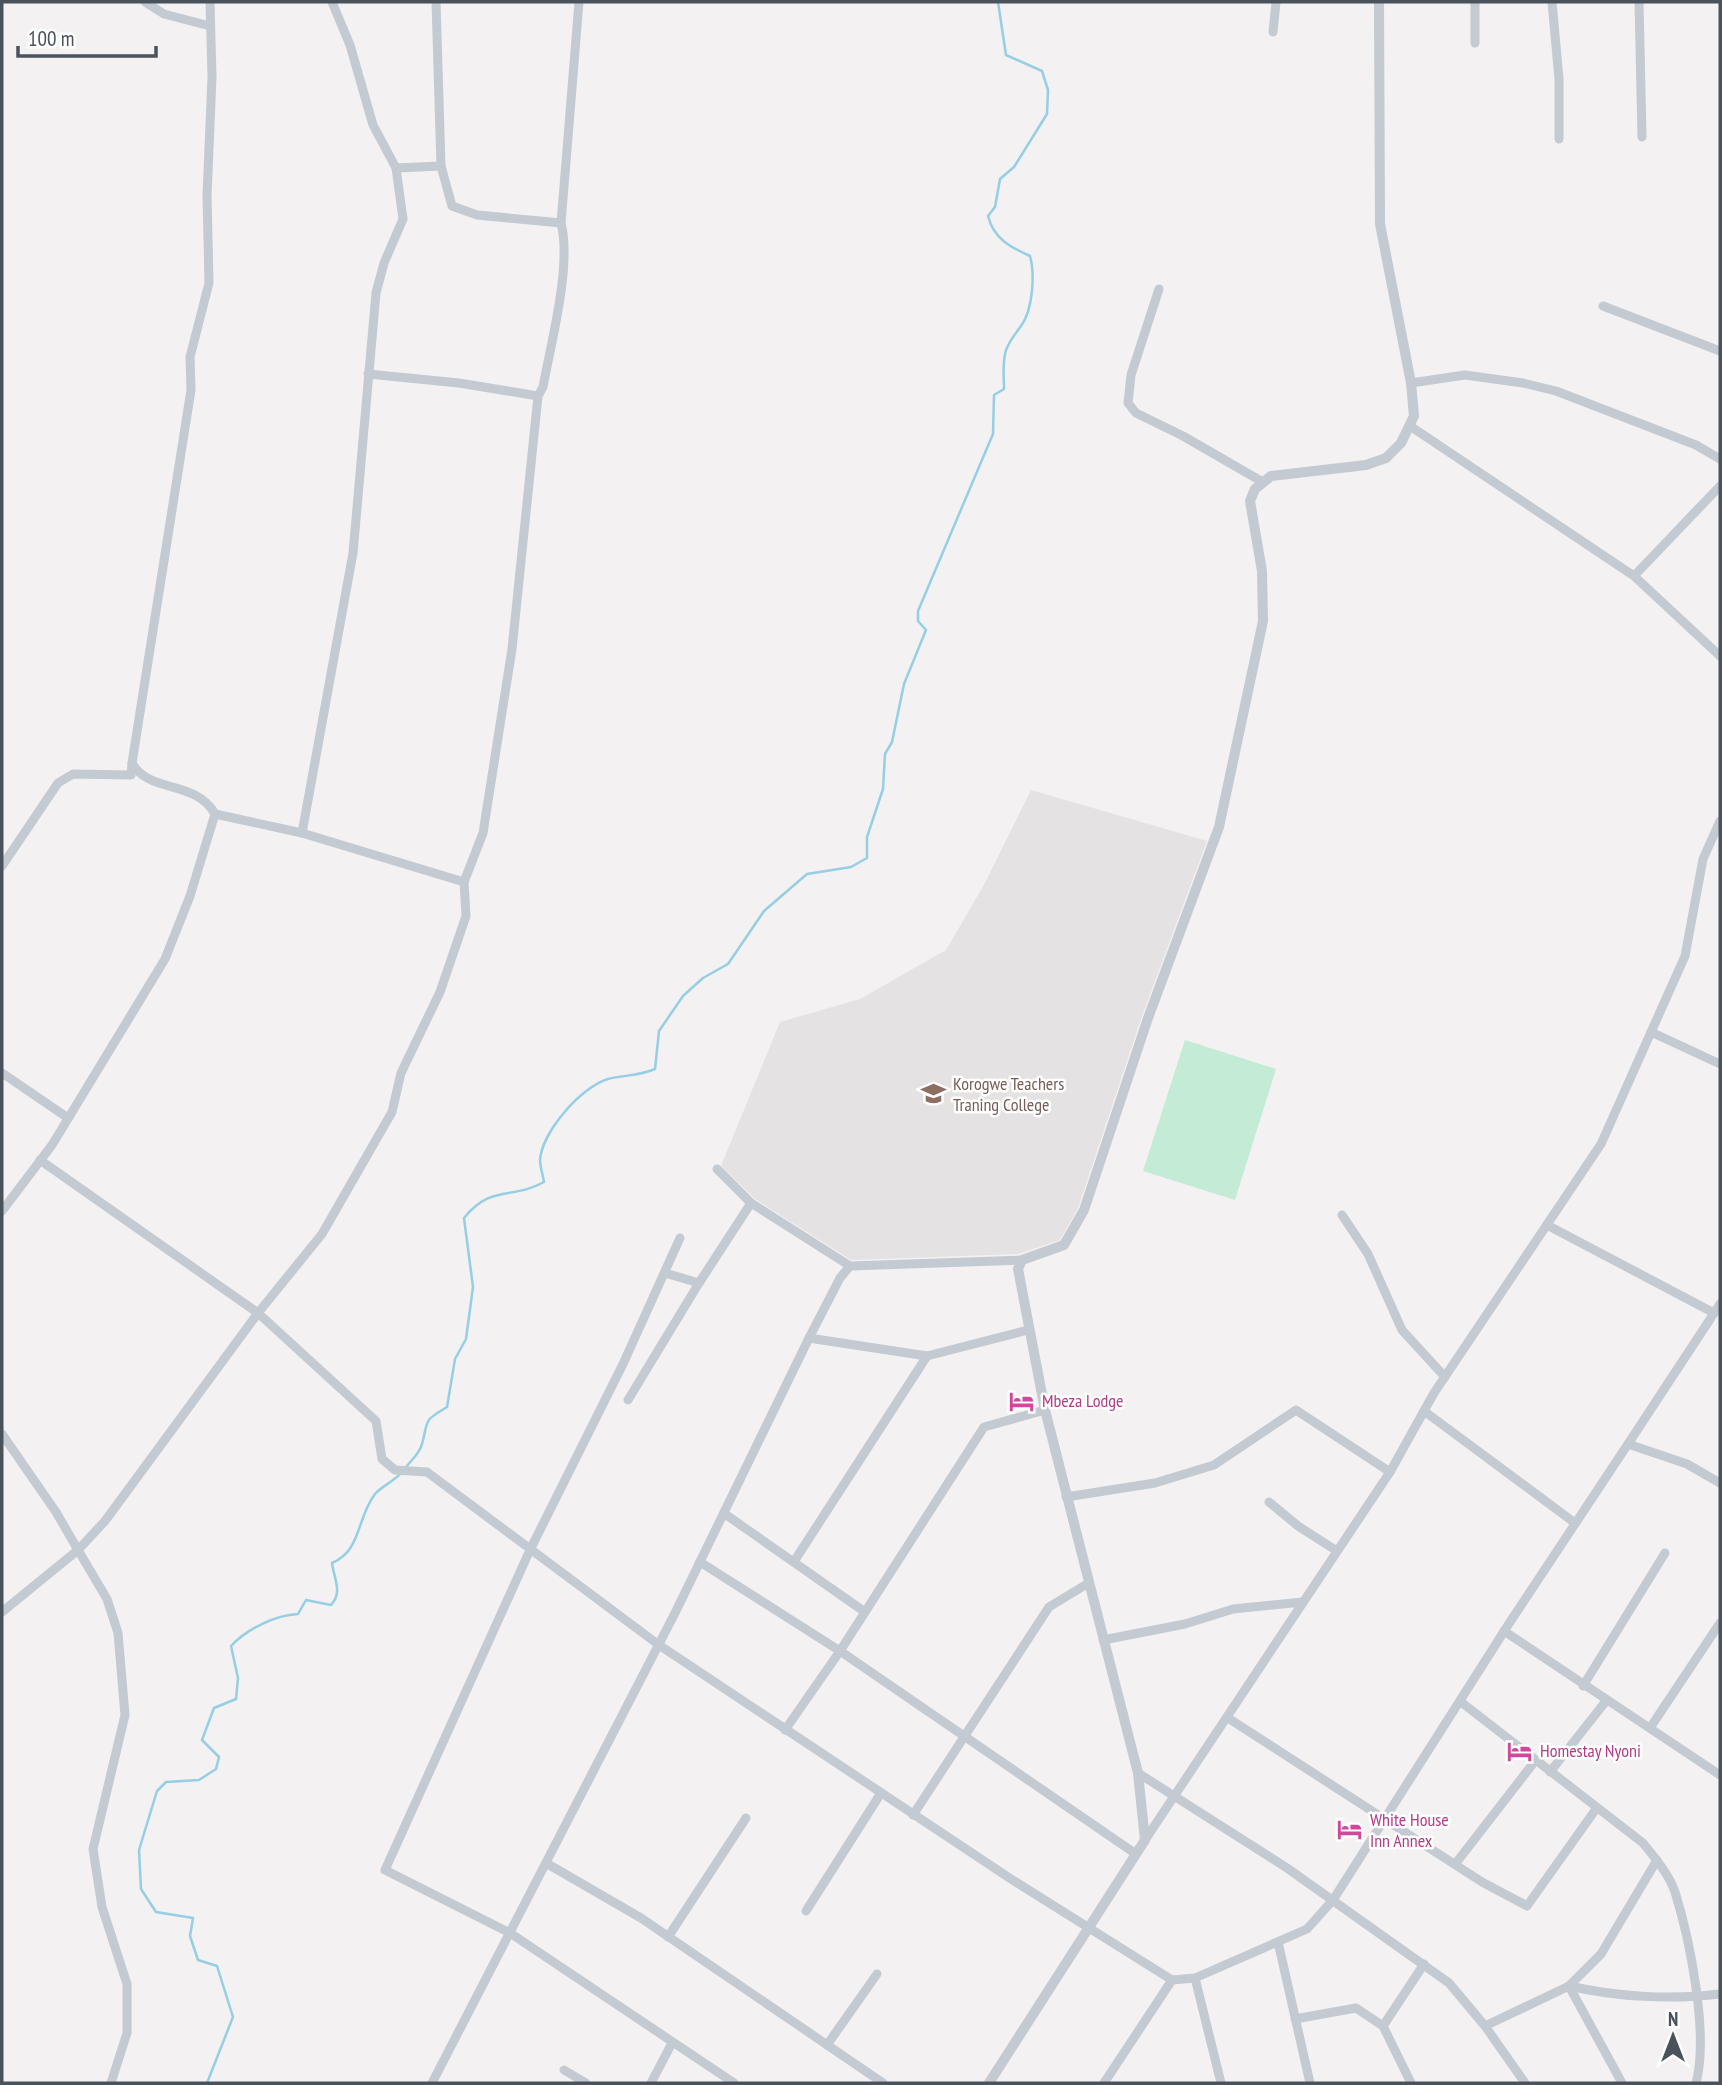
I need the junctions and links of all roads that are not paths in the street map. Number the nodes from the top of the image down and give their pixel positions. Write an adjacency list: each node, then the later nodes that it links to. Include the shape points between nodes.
1 (145, 2): 11 (street, via 164,14)
2 (210, 2): 11 (street)
3 (332, 2): 17 (street, via 373,125)
4 (436, 2): 16 (street)
5 (579, 2): 18 (street)
6 (1276, 2): 12 (street)
7 (1379, 2): 23 (street, via 1380,224)
8 (1475, 2): 13 (street)
9 (1552, 2): 15 (street)
10 (1639, 2): 14 (street)
11 (211, 26): 31 (street, via 209,283 190,358 191,390)
12 (1273, 32)
13 (1475, 43)
14 (1642, 137)
15 (1559, 139)
16 (441, 166): 17 (street); 18 (street, via 452,206 477,215)
17 (396, 168): 22 (street, via 403,219 376,293)
18 (561, 223): 24 (street, via 563,270)
19 (1159, 289): 27 (street, via 1130,376 1128,404 1136,413)
20 (1603, 306): 21 (street)
21 (1720, 351)
22 (368, 374): 24 (street); 34 (street, via 353,553)
23 (1411, 383): 25 (street, via 1414,416); 26 (street, via 1465,375 1556,391 1696,445)
24 (538, 396): 36 (street, via 510,662 484,833)
25 (1410, 426): 27 (street, via 1386,458); 29 (street)
26 (1720, 459)
27 (1261, 481): 48 (street, via 1250,501 1262,571 1263,621 1219,827 1084,1210 1064,1245)
28 (1720, 486): 29 (street)
29 (1634, 576): 30 (street)
30 (1720, 656)
31 (132, 764): 32 (street, via 147,778 196,793); 35 (street, via 131,775 73,774 58,783)
32 (215, 814): 34 (street); 40 (street, via 165,959)
33 (1720, 821): 37 (street, via 1703,859 1685,956)
34 (302, 833): 36 (street)
35 (2, 866)
36 (464, 882): 53 (street, via 466,916 440,992 401,1073 392,1112 322,1234)
37 (1651, 1032): 38 (street); 46 (street, via 1601,1144)
38 (1720, 1064)
39 (2, 1073): 40 (street)
40 (68, 1118): 41 (street)
41 (40, 1160): 44 (street); 53 (street)
42 (717, 1170): 43 (street)
43 (751, 1203): 49 (street); 51 (street)
44 (2, 1211)
45 (1342, 1214): 58 (street, via 1368,1254 1402,1330)
46 (1547, 1225): 54 (street); 58 (street)
47 (680, 1238): 50 (street)
48 (1022, 1260): 49 (street); 55 (street, via 1018,1279)
49 (850, 1266): 56 (street)
50 (665, 1272): 51 (street); 71 (street)
51 (698, 1283): 59 (street)
52 (1720, 1304): 54 (street)
53 (258, 1313): 70 (street); 71 (street, via 376,1421 383,1460 395,1470 427,1472)
54 (1714, 1313): 63 (street)
55 (1028, 1330): 57 (street); 60 (street)
56 (809, 1338): 57 (street); 68 (street)
57 (927, 1356): 74 (street)
58 (1445, 1377): 61 (street)
59 (628, 1400)
60 (1045, 1410): 66 (street); 79 (street, via 984,1427)
61 (1424, 1411): 64 (street); 69 (street)
62 (2, 1434): 70 (street)
63 (1628, 1444): 65 (street, via 1687,1464); 69 (street)
64 (1390, 1472): 66 (street, via 1296,1410 1214,1465 1155,1482); 72 (street)
65 (1720, 1483)
66 (1066, 1497): 76 (street)
67 (1269, 1502): 72 (street)
68 (725, 1514): 74 (street); 75 (street)
69 (1575, 1523): 81 (street)
70 (78, 1550): 78 (street); 126 (street, via 107,1599 118,1633 125,1715 93,1849 102,1907 127,1984 127,2033)
71 (530, 1550): 83 (street); 110 (street, via 385,1870)
72 (1337, 1551): 77 (street)
73 (1665, 1553): 85 (street)
74 (795, 1560): 79 (street)
75 (700, 1562): 83 (street); 84 (street)
76 (1087, 1584): 82 (street); 91 (street, via 1049,1607)
77 (1303, 1602): 82 (street, via 1233,1609 1185,1625); 88 (street)
78 (2, 1612)
79 (865, 1612): 84 (street)
80 (1720, 1623): 89 (street)
81 (1504, 1631): 85 (street); 87 (street)
82 (1103, 1640): 94 (street)
83 (659, 1645): 90 (street); 105 (street)
84 (840, 1651): 90 (street); 91 (street)
85 (1583, 1686): 86 (street)
86 (1606, 1701): 89 (street); 93 (street)
87 (1461, 1702): 92 (street); 101 (street)
88 (1228, 1718): 97 (street); 101 (street)
89 (1650, 1728): 95 (street)
90 (785, 1730): 96 (street)
91 (964, 1737): 99 (street); 103 (street)
92 (1535, 1761): 93 (street); 106 (street)
93 (1550, 1772): 98 (street)
94 (1138, 1773): 97 (street); 102 (street)
95 (1720, 1775)
96 (881, 1793): 99 (street); 108 (street)
97 (1175, 1797): 102 (street); 107 (street)
98 (1596, 1809): 104 (street, via 1643,1843); 106 (street, via 1527,1906)
99 (913, 1815): 109 (street)
100 (746, 1818): 111 (street)
101 (1385, 1818): 106 (street); 107 (street)
102 (1145, 1840): 103 (street)
103 (1136, 1854): 109 (street)
104 (1657, 1860): 117 (street, via 1601,1954); 119 (street, via 1674,1890)
105 (546, 1863): 110 (street); 111 (street)
106 (1456, 1863)
107 (1333, 1900): 112 (street, via 1307,1929); 113 (street)
108 (806, 1911)
109 (1089, 1928): 116 (street); 132 (street)
110 (510, 1933): 123 (street); 127 (street)
111 (668, 1937): 124 (street)
112 (1278, 1942): 115 (street); 120 (street)
113 (1424, 1964): 121 (street); 122 (street, via 1449,1983)
114 (877, 1974): 124 (street)
115 (1195, 1978): 116 (street); 134 (street)
116 (1172, 1980): 133 (street)
117 (1569, 1986): 119 (street); 122 (street); 138 (street)
118 (1720, 1994): 119 (street)
119 (1698, 1997): 139 (street)
120 (1295, 2019): 121 (street, via 1356,2008); 135 (street)
121 (1383, 2026): 136 (street)
122 (1485, 2026): 137 (street)
123 (673, 2043): 129 (street); 130 (street)
124 (827, 2045): 131 (street)
125 (564, 2070): 128 (street)
126 (111, 2083)
127 (432, 2083)
128 (586, 2083)
129 (651, 2083)
130 (734, 2083)
131 (883, 2083)
132 (989, 2083)
133 (1104, 2083)
134 (1221, 2083)
135 (1310, 2083)
136 (1411, 2083)
137 (1525, 2083)
138 (1622, 2083)
139 (1696, 2083)

